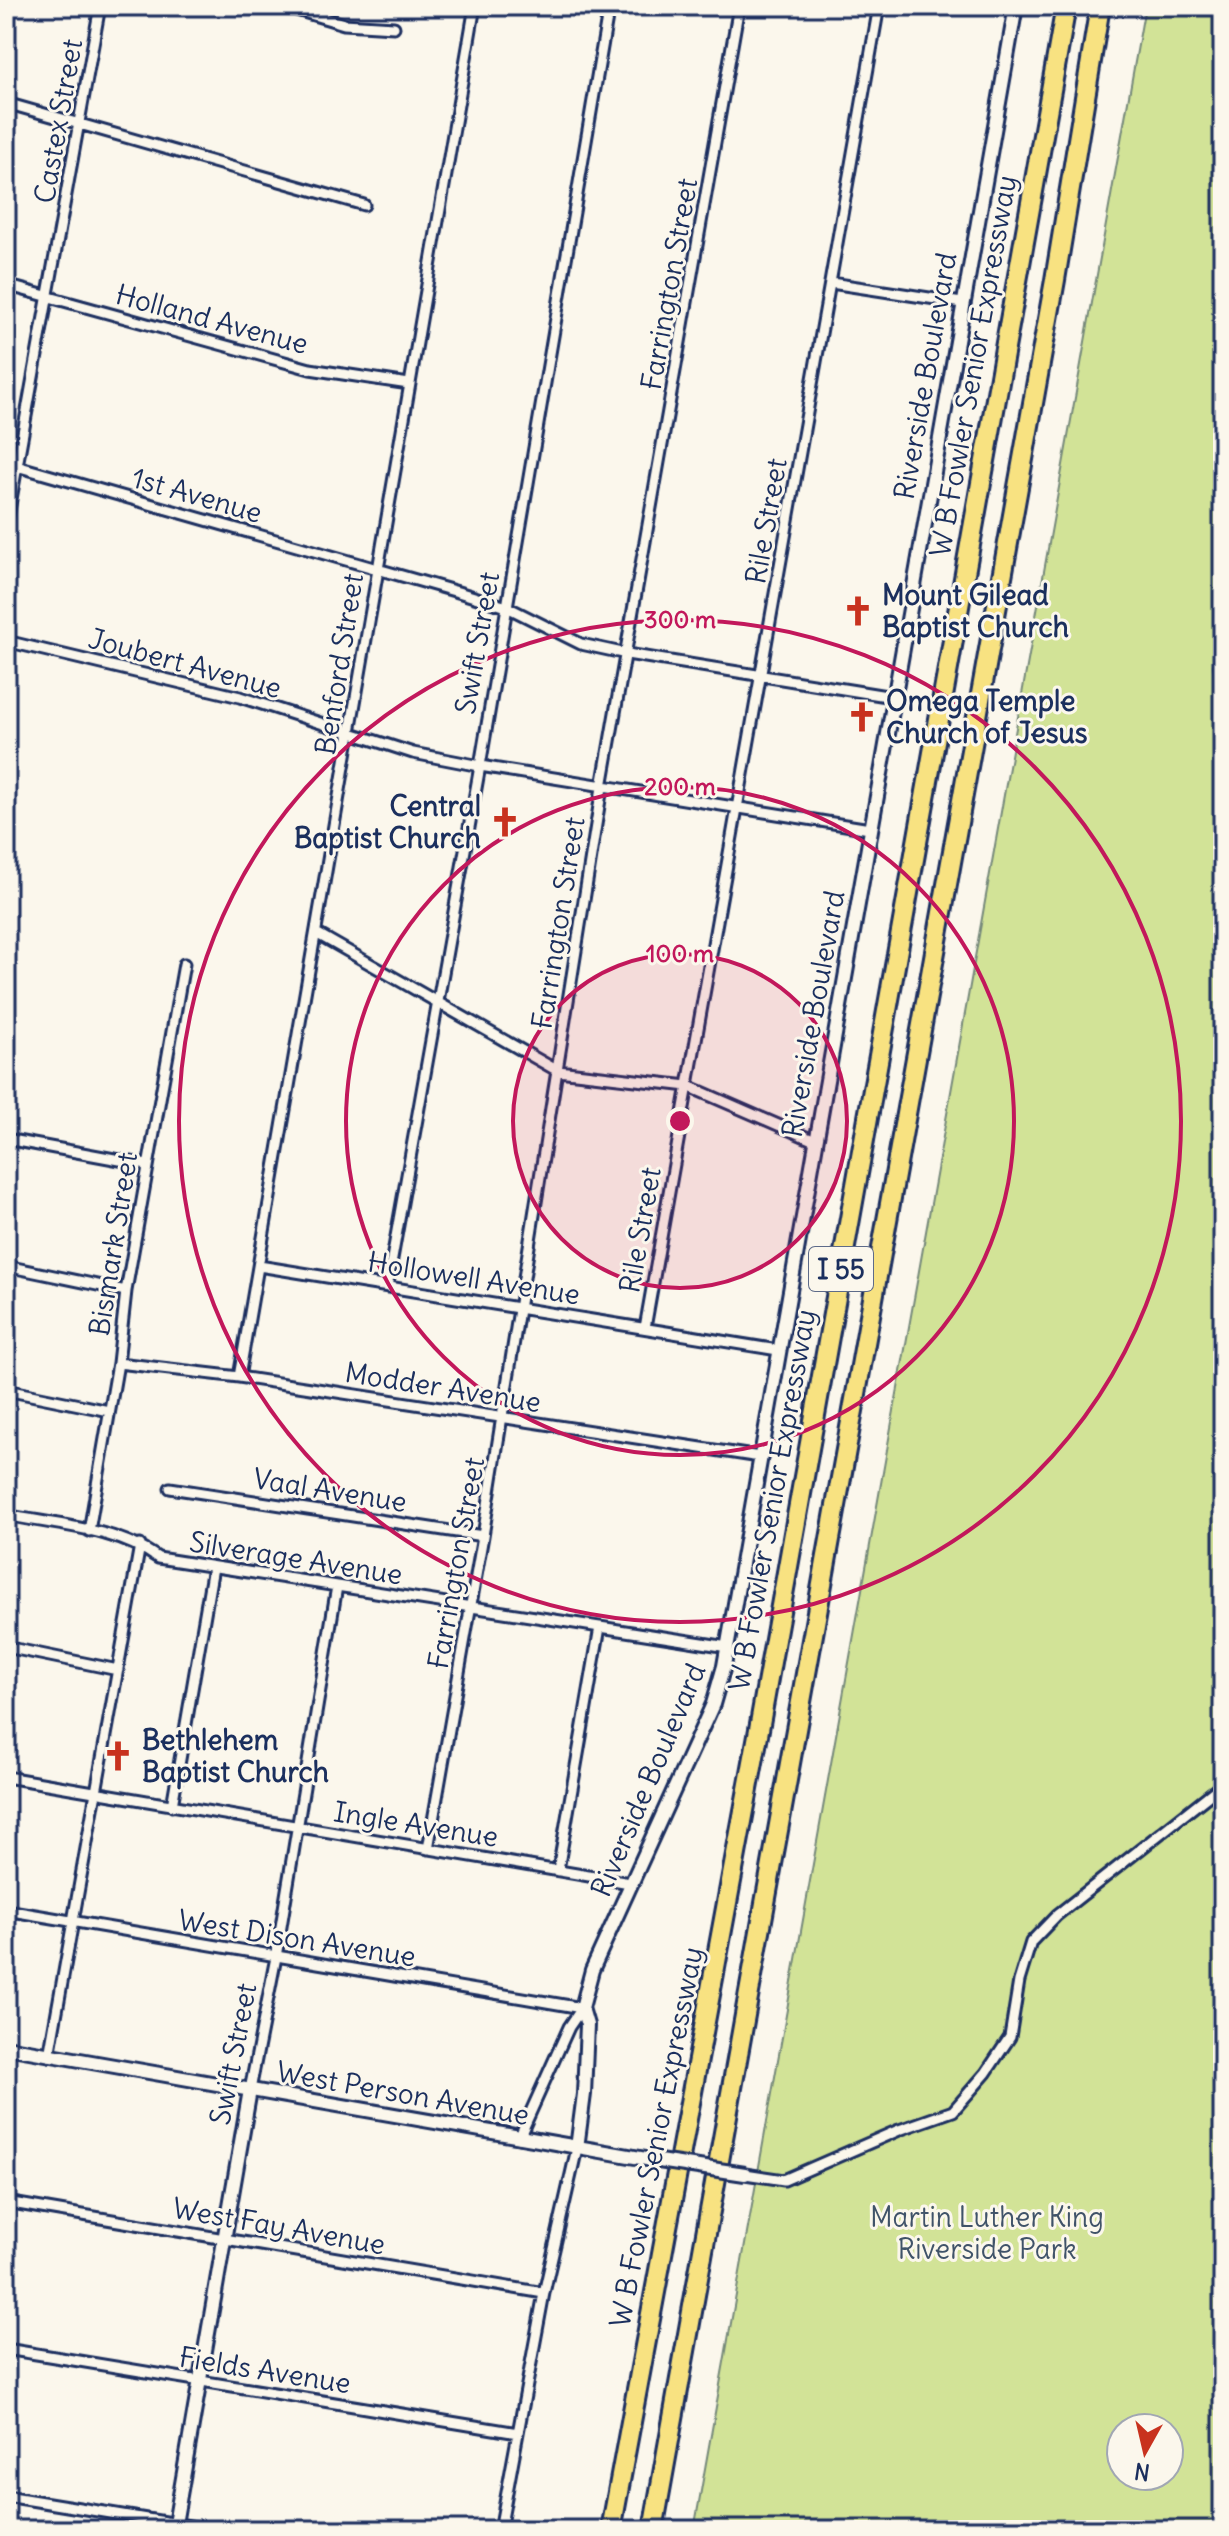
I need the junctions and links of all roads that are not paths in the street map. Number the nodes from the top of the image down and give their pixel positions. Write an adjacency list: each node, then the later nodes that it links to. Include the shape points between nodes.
1 (100, 6): 12 (street, Castex Street)
2 (283, 6): 10 (street, via 344,24)
3 (475, 6): 18 (street, Benford Street)
4 (609, 6): 23 (street, Swift Street)
5 (739, 6): 25 (street, Farrington Street)
6 (879, 6): 14 (street, Rile Street)
7 (1016, 6): 17 (street, Riverside Boulevard)
8 (1066, 6): 96 (highway, W B Fowler Senior Expressway / I 55)
9 (1100, 6): 97 (highway, I 55)
10 (394, 27)
11 (6, 103): 12 (street)
12 (80, 125): 13 (street); 16 (street, Castex Street)
13 (364, 205)
14 (831, 283): 17 (street); 27 (street, Rile Street)
15 (6, 285): 16 (street, Holland Avenue)
16 (49, 297): 18 (street, Holland Avenue, via 310,369); 20 (street, Castex Street)
17 (962, 303): 29 (street, Riverside Boulevard)
18 (409, 384): 22 (street, Benford Street)
19 (6, 463): 20 (street, 1st Avenue)
20 (17, 467): 21 (street, Castex Street); 22 (street, 1st Avenue)
21 (6, 527)
22 (377, 568): 23 (street, 1st Avenue); 30 (street, Benford Street)
23 (507, 607): 25 (street, 1st Avenue, via 581,644); 31 (street, Swift Street)
24 (6, 641): 30 (street, Joubert Avenue, via 240,697)
25 (627, 654): 27 (street, 1st Avenue); 32 (street, Farrington Street)
26 (1223, 659): 28 (street)
27 (760, 675): 29 (street, 1st Avenue); 33 (street, Rile Street)
28 (1223, 691)
29 (893, 697): 34 (street, Riverside Boulevard)
30 (351, 734): 31 (street, Joubert Avenue); 35 (street, Benford Street)
31 (480, 766): 32 (street, Joubert Avenue); 37 (street, Swift Street)
32 (602, 787): 33 (street, Joubert Avenue); 38 (street, Farrington Street)
33 (736, 808): 34 (street, Joubert Avenue); 39 (street, Rile Street)
34 (870, 829): 41 (street, Riverside Boulevard)
35 (316, 933): 37 (street); 44 (street, Benford Street)
36 (184, 964): 42 (street, Bismark Street)
37 (438, 1003): 38 (street); 45 (street, Swift Street)
38 (558, 1071): 39 (street); 47 (street, Farrington Street)
39 (688, 1086): 41 (street); 48 (street, Rile Street)
40 (6, 1139): 42 (street)
41 (815, 1141): 49 (street, Riverside Boulevard)
42 (147, 1165): 46 (street, Bismark Street)
43 (6, 1266): 46 (street)
44 (259, 1266): 45 (street, Hollowell Avenue); 51 (street, Benford Street)
45 (387, 1287): 47 (street, Hollowell Avenue)
46 (126, 1291): 50 (street, Bismark Street)
47 (519, 1308): 48 (street, Hollowell Avenue); 54 (street, Farrington Street)
48 (645, 1328): 49 (street, Hollowell Avenue)
49 (778, 1350): 55 (street, Riverside Boulevard)
50 (118, 1363): 51 (street, Modder Avenue); 53 (street, Bismark Street)
51 (239, 1377): 54 (street, Modder Avenue)
52 (6, 1390): 53 (street)
53 (109, 1411): 58 (street, Bismark Street)
54 (502, 1418): 55 (street, Modder Avenue); 59 (street, Farrington Street)
55 (760, 1457): 66 (street, Riverside Boulevard)
56 (170, 1488): 59 (street, Vaal Avenue)
57 (6, 1515): 58 (street, Silverage Avenue)
58 (89, 1531): 60 (street, Silverage Avenue)
59 (483, 1536): 63 (street, Farrington Street)
60 (140, 1545): 61 (street, Silverage Avenue, via 158,1558); 67 (street)
61 (213, 1567): 62 (street, Silverage Avenue); 71 (street)
62 (337, 1586): 63 (street, Silverage Avenue); 72 (street, Swift Street)
63 (471, 1607): 64 (street, Silverage Avenue); 73 (street, Farrington Street)
64 (600, 1627): 66 (street, Silverage Avenue); 74 (street)
65 (6, 1647): 67 (street)
66 (728, 1647): 75 (street, Riverside Boulevard, via 713,1704)
67 (118, 1670): 70 (street)
68 (6, 1777): 70 (street, Ingle Avenue)
69 (1223, 1784): 85 (street, via 1057,1915 1031,1942 1010,2037 953,2111 784,2180)
70 (97, 1794): 71 (street, Ingle Avenue); 77 (street)
71 (172, 1806): 72 (street, Ingle Avenue)
72 (296, 1827): 73 (street, Ingle Avenue); 78 (street, Swift Street)
73 (428, 1849): 74 (street, Ingle Avenue)
74 (558, 1870): 75 (street, Ingle Avenue)
75 (630, 1883): 79 (street, Riverside Boulevard, via 592,1970)
76 (6, 1910): 77 (street, West Dison Avenue)
77 (73, 1923): 78 (street, West Dison Avenue); 81 (street)
78 (276, 1957): 79 (street, West Dison Avenue); 82 (street, Swift Street)
79 (582, 2008): 83 (street, Riverside Boulevard); 84 (street, Riverside Boulevard, via 587,2025)
80 (6, 2047): 81 (street, West Person Avenue)
81 (49, 2056): 82 (street, West Person Avenue)
82 (250, 2090): 83 (street, West Person Avenue); 87 (street, Swift Street)
83 (519, 2138): 84 (street, West Person Avenue)
84 (577, 2148): 85 (street, West Person Avenue, bridge); 88 (street, Riverside Boulevard)
85 (745, 2174)
86 (6, 2202): 87 (street, West Fay Avenue)
87 (224, 2239): 88 (street, West Fay Avenue); 90 (street, Swift Street)
88 (544, 2293): 91 (street, Riverside Boulevard)
89 (6, 2349): 90 (street, Fields Avenue)
90 (199, 2382): 91 (street, Fields Avenue); 93 (street, Swift Street)
91 (518, 2433): 95 (street, Riverside Boulevard)
92 (6, 2496): 93 (street)
93 (175, 2527): 94 (street)
94 (214, 2530)
95 (500, 2530)
96 (611, 2530)
97 (653, 2530)

